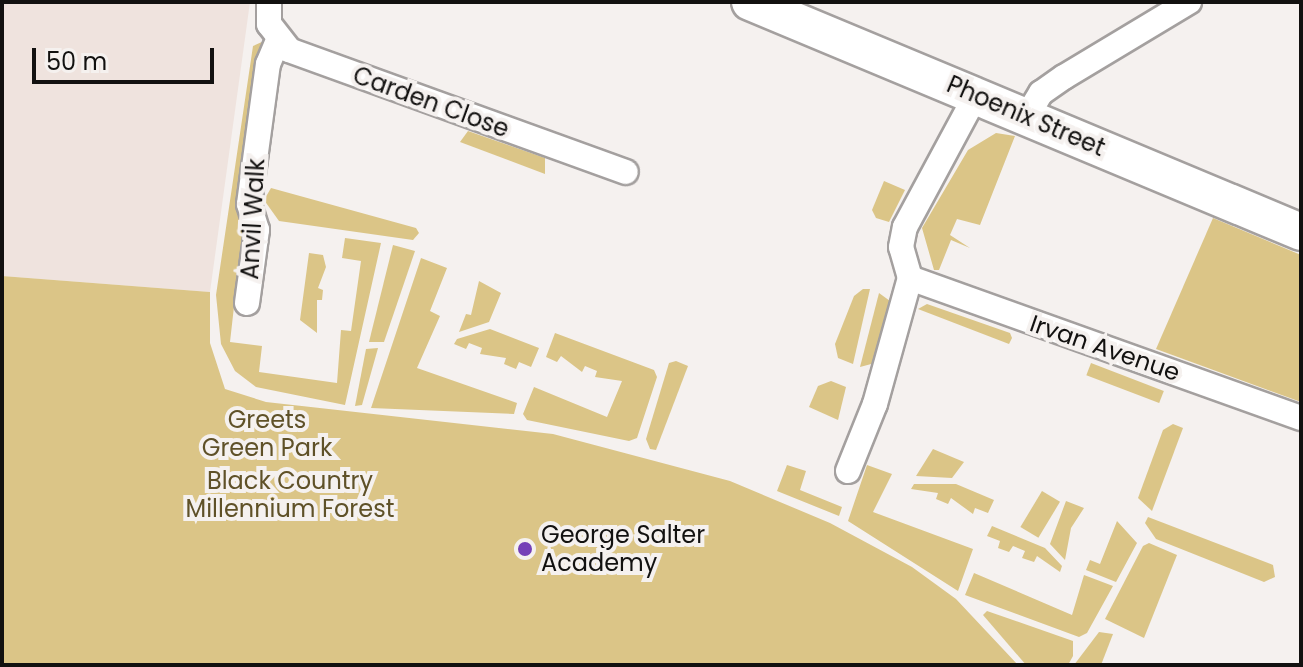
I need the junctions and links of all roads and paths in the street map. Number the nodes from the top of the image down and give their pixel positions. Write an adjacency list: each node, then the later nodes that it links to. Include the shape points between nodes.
1 (269, 2): 4 (street, via 269,24)
2 (750, 2): 5 (main road, Phoenix Street)
3 (1189, 2): 6 (street, via 1041,93)
4 (278, 41): 7 (street, Carden Close, via 297,53); 10 (street, Anvil Walk, via 268,64 249,204 257,230)
5 (976, 95): 6 (main road, Phoenix Street); 9 (street, via 905,227 901,247)
6 (1027, 116): 8 (main road, Phoenix Street)
7 (626, 172)
8 (1301, 232)
9 (910, 278): 11 (street, Irvan Avenue); 12 (street, via 875,404)
10 (247, 303)
11 (1301, 418)
12 (848, 471)

